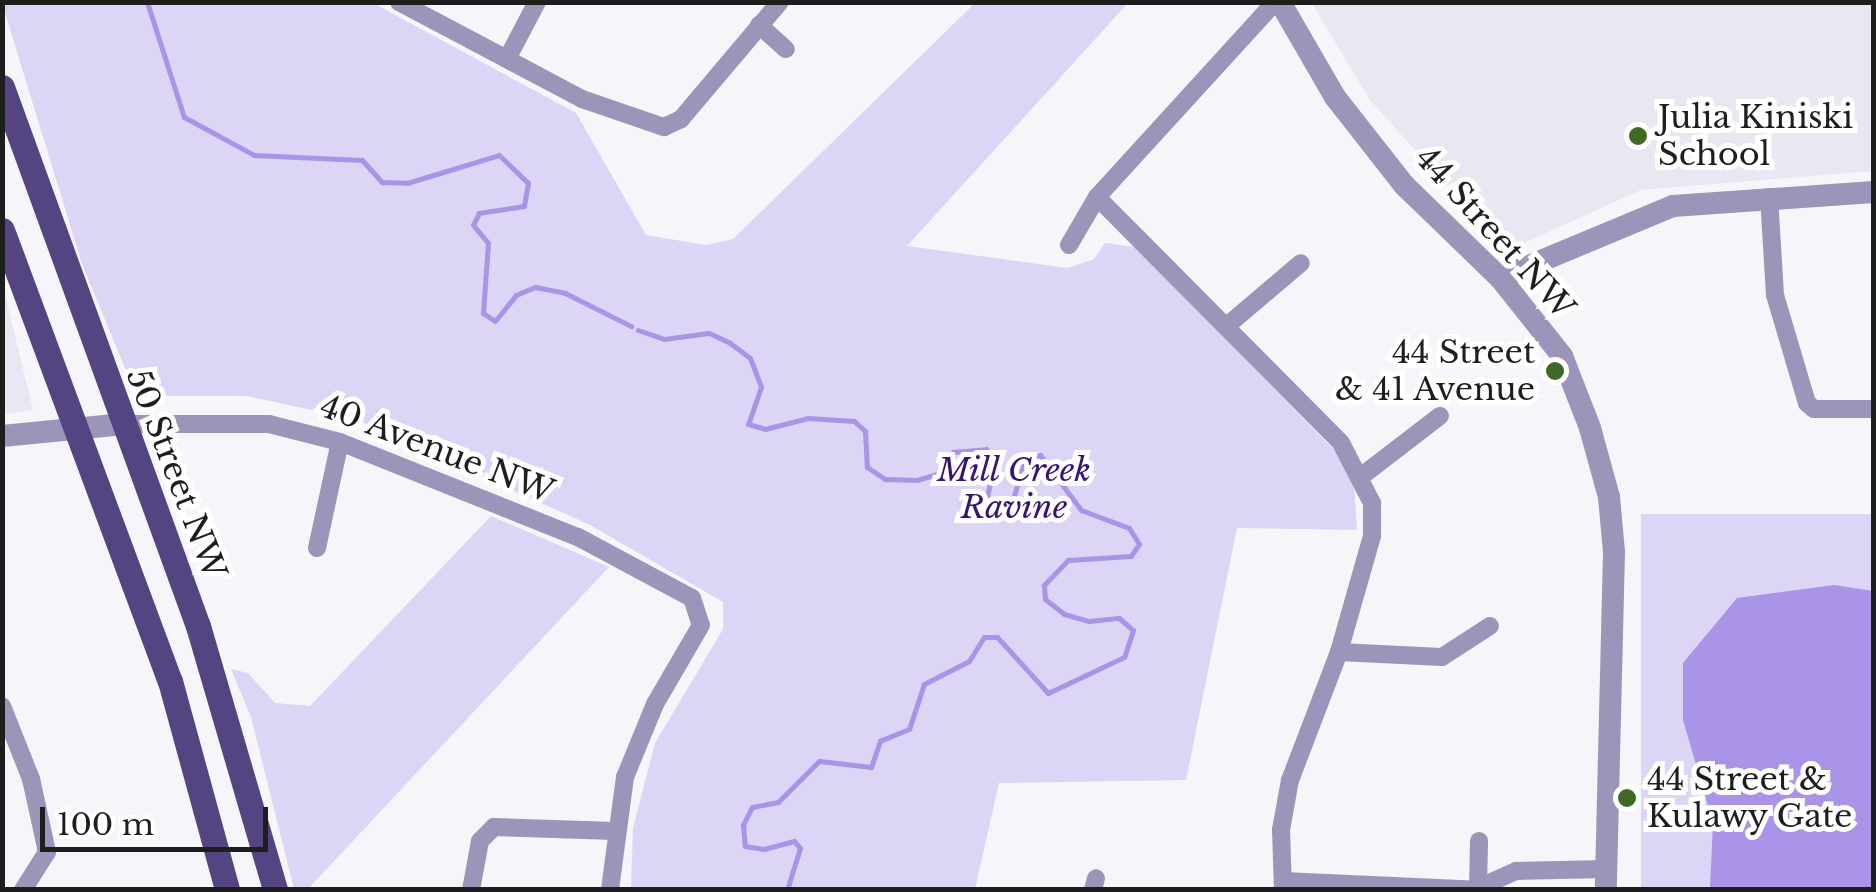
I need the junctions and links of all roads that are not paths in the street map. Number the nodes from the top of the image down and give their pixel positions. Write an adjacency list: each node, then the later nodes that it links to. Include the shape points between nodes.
1 (399, 2): 7 (street)
2 (537, 2): 7 (street)
3 (780, 2): 5 (street)
4 (1277, 2): 10 (street); 15 (street, 44 Street NW, via 1335,97 1404,185)
5 (760, 26): 6 (street); 7 (street, via 672,126 582,100)
6 (786, 48)
7 (507, 59)
8 (2, 87): 19 (main road, 50 Street NW)
9 (1874, 192): 11 (street)
10 (1096, 196): 13 (street); 16 (street)
11 (1769, 197): 15 (street, via 1673,206); 17 (street, via 1779,317 1814,409)
12 (2, 230): 20 (main road)
13 (1069, 246)
14 (1302, 262): 16 (street)
15 (1500, 278): 30 (street, 44 Street NW, via 1562,356 1610,497)
16 (1229, 324): 23 (street, via 1341,443)
17 (1874, 409)
18 (1440, 416): 23 (street)
19 (124, 424): 20 (street, 40 Avenue NW); 22 (street, 40 Avenue NW, via 269,424); 35 (main road, 50 Street NW, via 225,706)
20 (74, 427): 21 (street, 40 Avenue NW); 34 (main road, via 170,681)
21 (2, 436)
22 (340, 442): 24 (street); 28 (street, 40 Avenue NW, via 606,550 692,598 702,616 640,737)
23 (1363, 476): 26 (street, via 1372,536)
24 (317, 548)
25 (1490, 626): 26 (street, via 1442,657)
26 (1339, 652): 31 (street, via 1290,780 1281,830)
27 (2, 706): 33 (street, via 31,779 47,852)
28 (614, 831): 36 (street, via 507,824 488,830 477,849); 37 (street)
29 (1479, 841): 32 (street)
30 (1606, 879): 32 (street, via 1516,871)
31 (1283, 885): 32 (street)
32 (1479, 889)
33 (24, 890)
34 (227, 890)
35 (275, 890)
36 (472, 890)
37 (610, 890)

